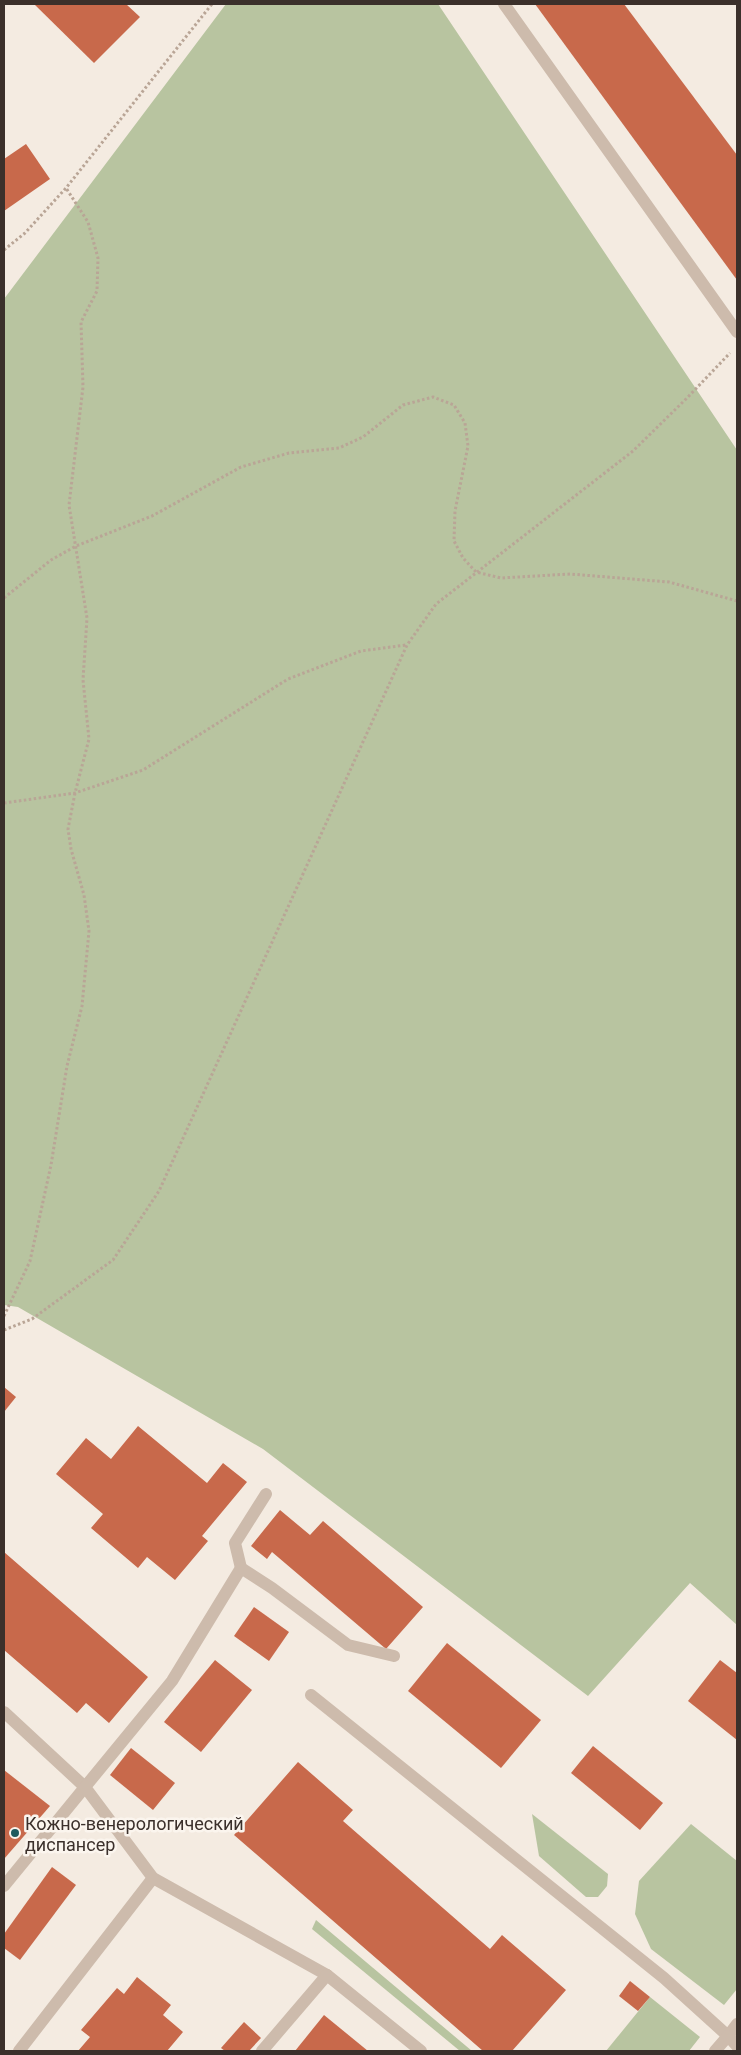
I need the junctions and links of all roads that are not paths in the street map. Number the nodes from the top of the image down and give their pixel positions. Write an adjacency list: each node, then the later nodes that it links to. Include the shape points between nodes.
1 (504, 4): 2 (street)
2 (737, 332)
3 (266, 1494): 4 (street, via 235,1543)
4 (241, 1568): 5 (street, via 348,1645); 8 (street, via 172,1681)
5 (394, 1656)
6 (311, 1695): 13 (street, via 656,1972)
7 (4, 1712): 8 (street)
8 (85, 1787): 9 (street); 10 (street)
9 (153, 1878): 11 (street); 15 (street)
10 (4, 1886)
11 (327, 1975): 16 (street); 17 (street)
12 (737, 2024): 13 (street)
13 (728, 2036): 14 (street); 18 (street)
14 (737, 2046)
15 (19, 2051)
16 (262, 2051)
17 (421, 2051)
18 (715, 2051)

